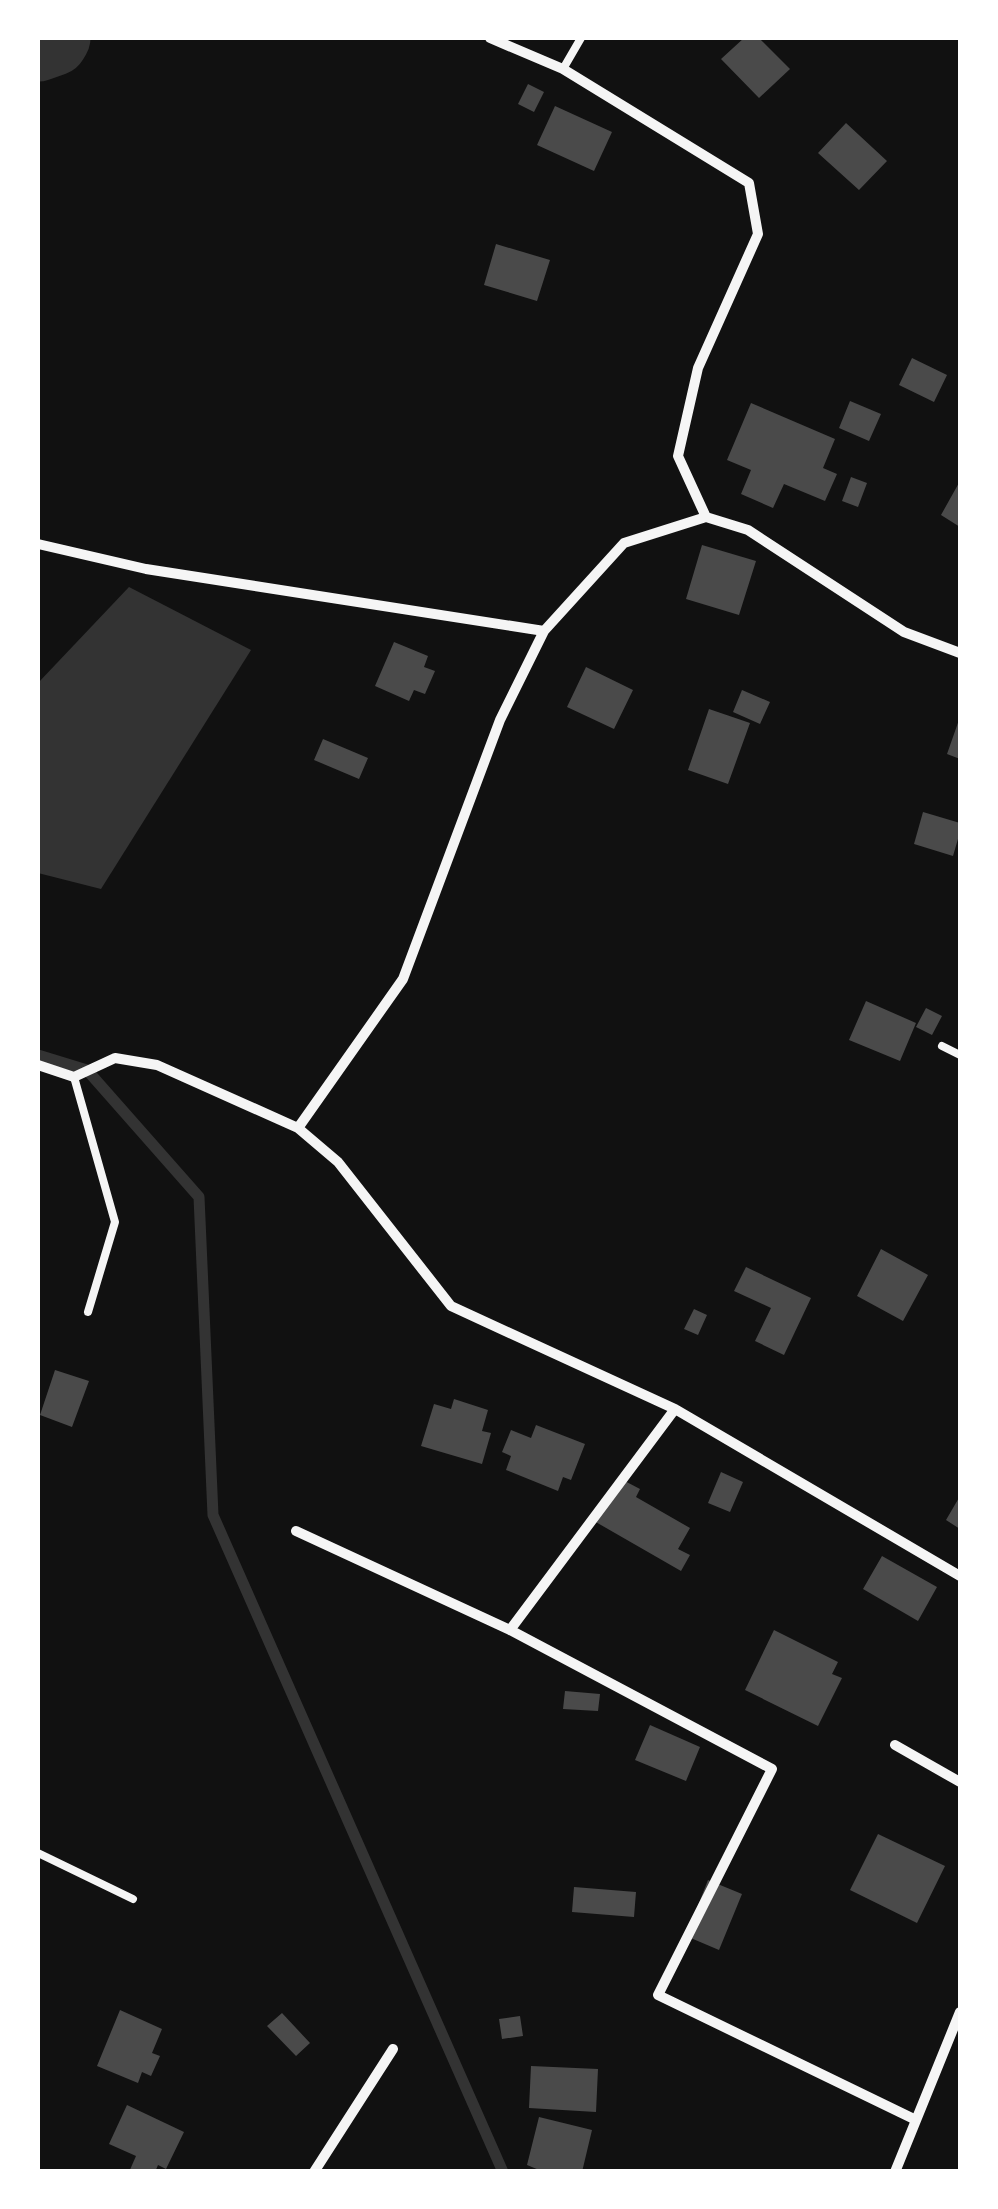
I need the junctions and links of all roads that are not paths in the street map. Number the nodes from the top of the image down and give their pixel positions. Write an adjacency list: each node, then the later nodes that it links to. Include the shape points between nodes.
1 (490, 38): 3 (street)
2 (581, 38): 3 (lane)
3 (563, 69): 4 (street, via 749,183 758,234 698,368 678,456)
4 (706, 517): 6 (street, via 624,543); 7 (street, via 748,530 904,632)
5 (38, 544): 6 (street, via 146,569)
6 (544, 631): 12 (street, via 500,720 403,980)
7 (960, 653)
8 (942, 1046): 9 (lane)
9 (960, 1056)
10 (38, 1065): 11 (street)
11 (74, 1077): 12 (street, via 116,1058 157,1065); 13 (lane, via 114,1222)
12 (298, 1128): 14 (street, via 338,1162 452,1306)
13 (88, 1312)
14 (675, 1409): 16 (street); 17 (street)
15 (296, 1532): 17 (street)
16 (960, 1576)
17 (510, 1630): 24 (street, via 772,1769 658,1994)
18 (896, 1746): 19 (street)
19 (960, 1782)
20 (38, 1852): 21 (lane)
21 (133, 1898)
22 (960, 2012): 24 (street)
23 (393, 2049): 25 (street)
24 (916, 2120): 26 (street)
25 (314, 2172)
26 (896, 2172)

